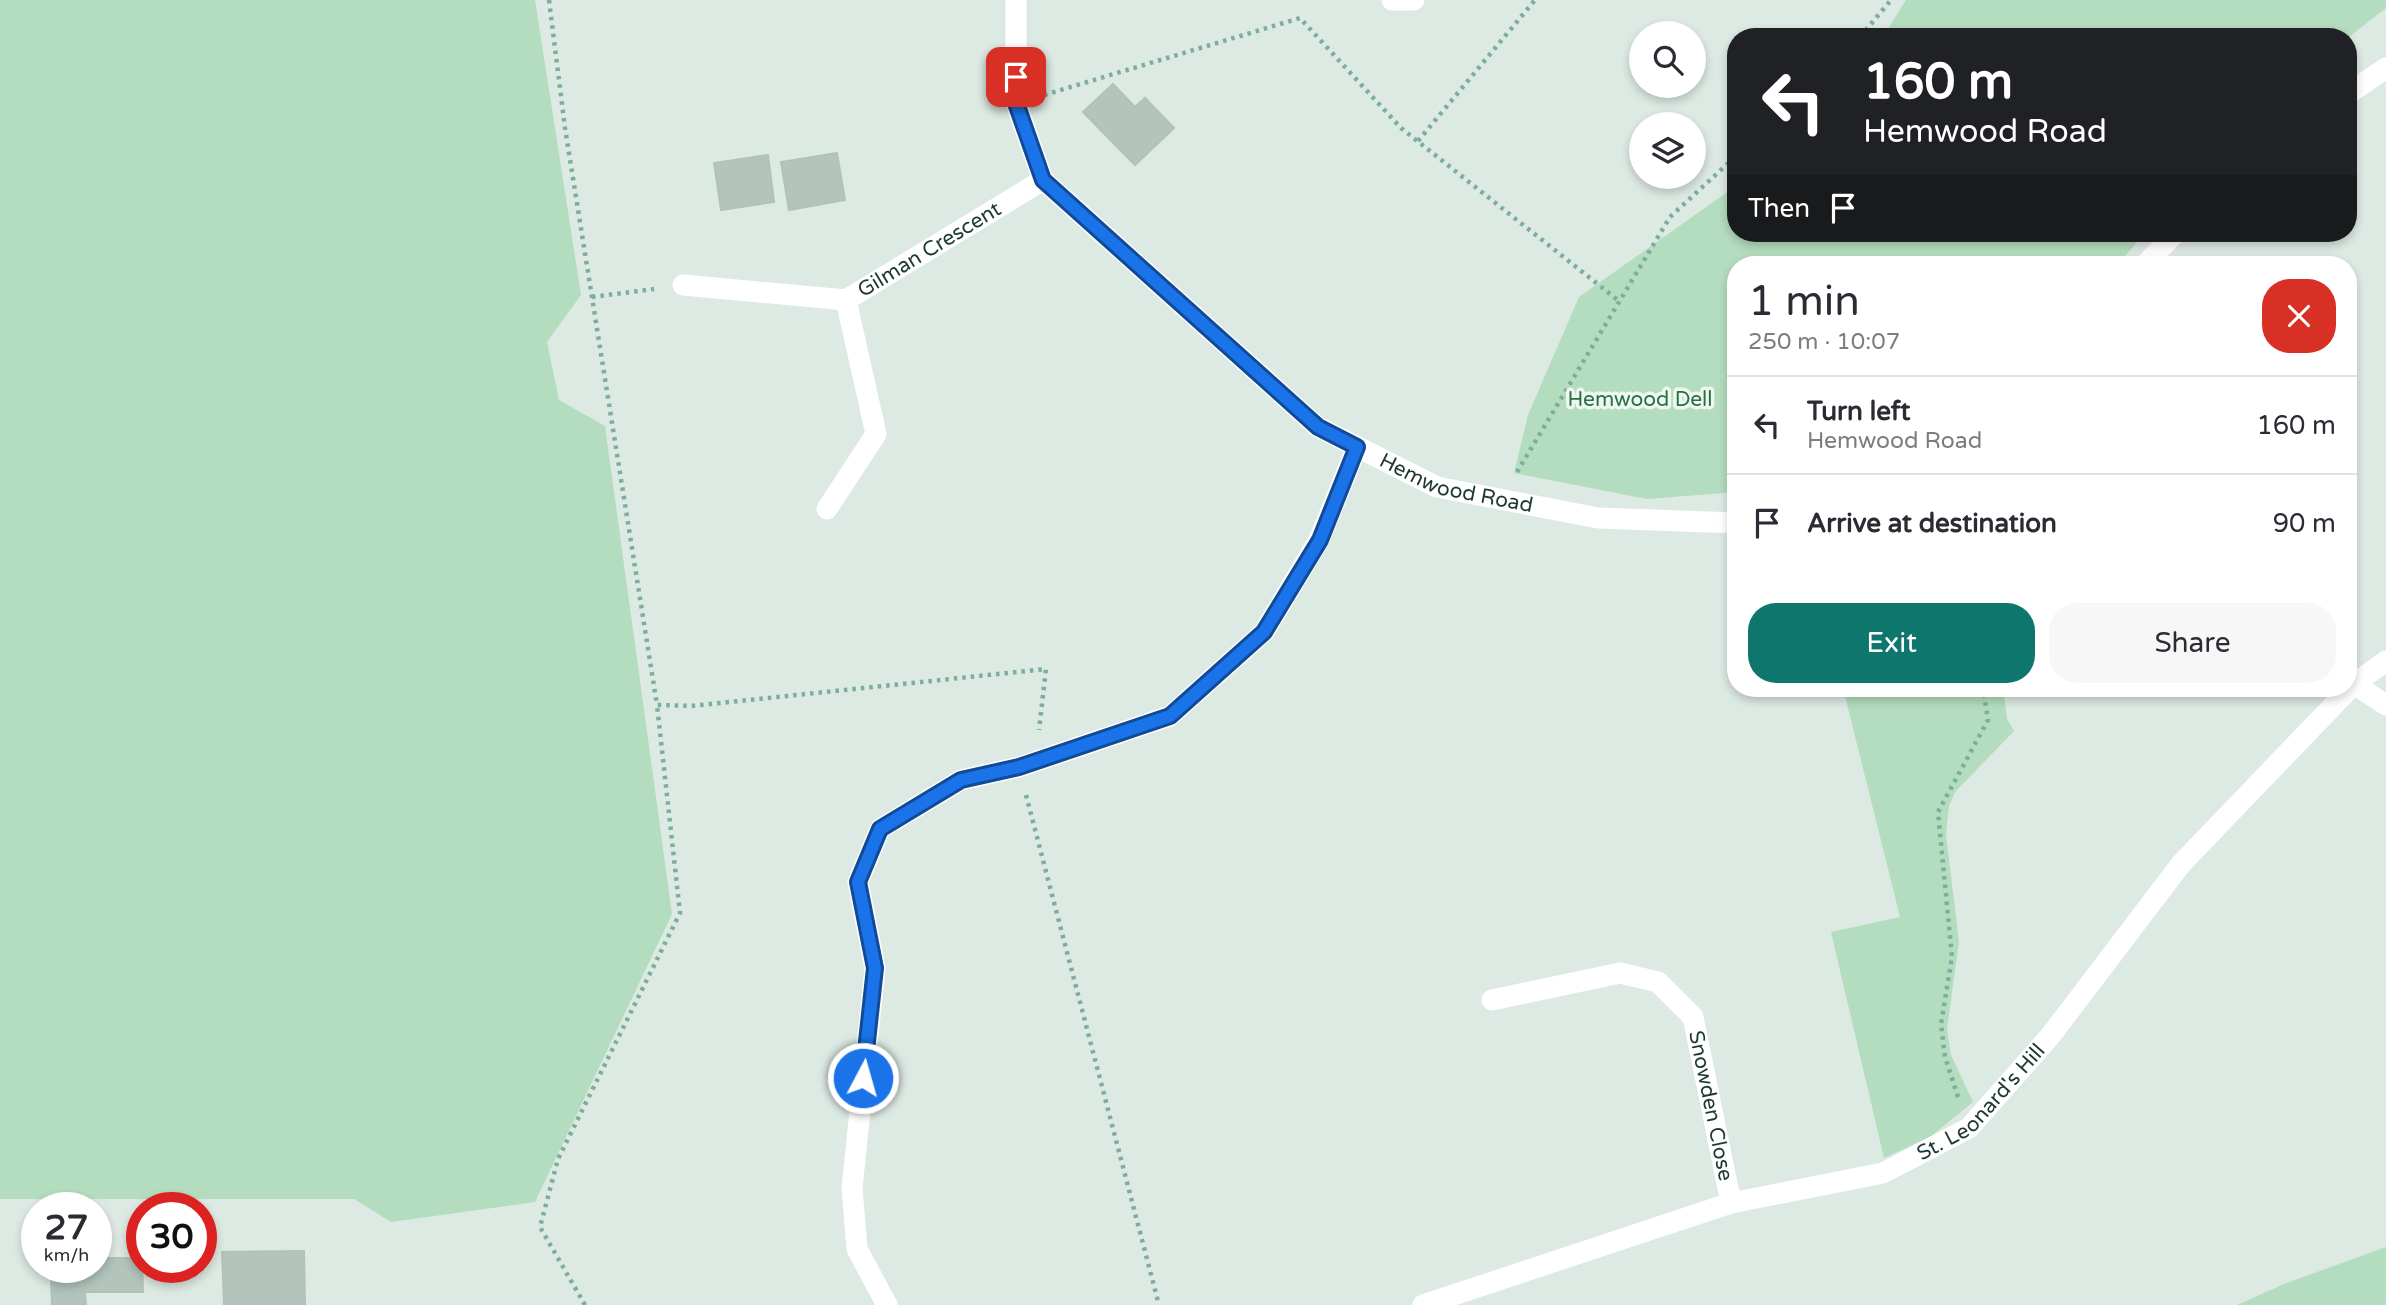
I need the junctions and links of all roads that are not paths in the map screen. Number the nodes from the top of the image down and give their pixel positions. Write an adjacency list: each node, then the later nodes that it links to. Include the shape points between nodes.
1 (1016, 0): 6 (street, Hemwood Road, via 1016,103)
2 (1392, 0): 3 (street)
3 (1413, 0)
4 (2386, 68): 5 (street)
5 (2357, 88)
6 (1043, 180): 10 (street, Gilman Crescent); 11 (street, Hemwood Road, via 1318,427)
7 (2167, 242): 8 (street)
8 (2153, 256)
9 (683, 285): 10 (street, Gilman Crescent)
10 (846, 300): 12 (street, via 876,434)
11 (1357, 447): 13 (street, Hemwood Road, via 1437,487 1598,519); 21 (street, via 1320,540 1264,632 1170,716 1027,764 961,780 880,829 858,882 875,968 852,1188 856,1249)
12 (827, 509)
13 (1727, 523)
14 (2386, 661): 15 (street, St. Leonard's Hill)
15 (2357, 682)
16 (2357, 686): 18 (street)
17 (2342, 697): 20 (street, St. Leonard's Hill, via 2181,864 2051,1035 1969,1128 1883,1173)
18 (2386, 705)
19 (1492, 1000): 20 (street, Snowden Close, via 1620,973 1658,982 1693,1017)
20 (1731, 1203): 22 (street, St. Leonard's Hill)
21 (887, 1305)
22 (1423, 1305)

